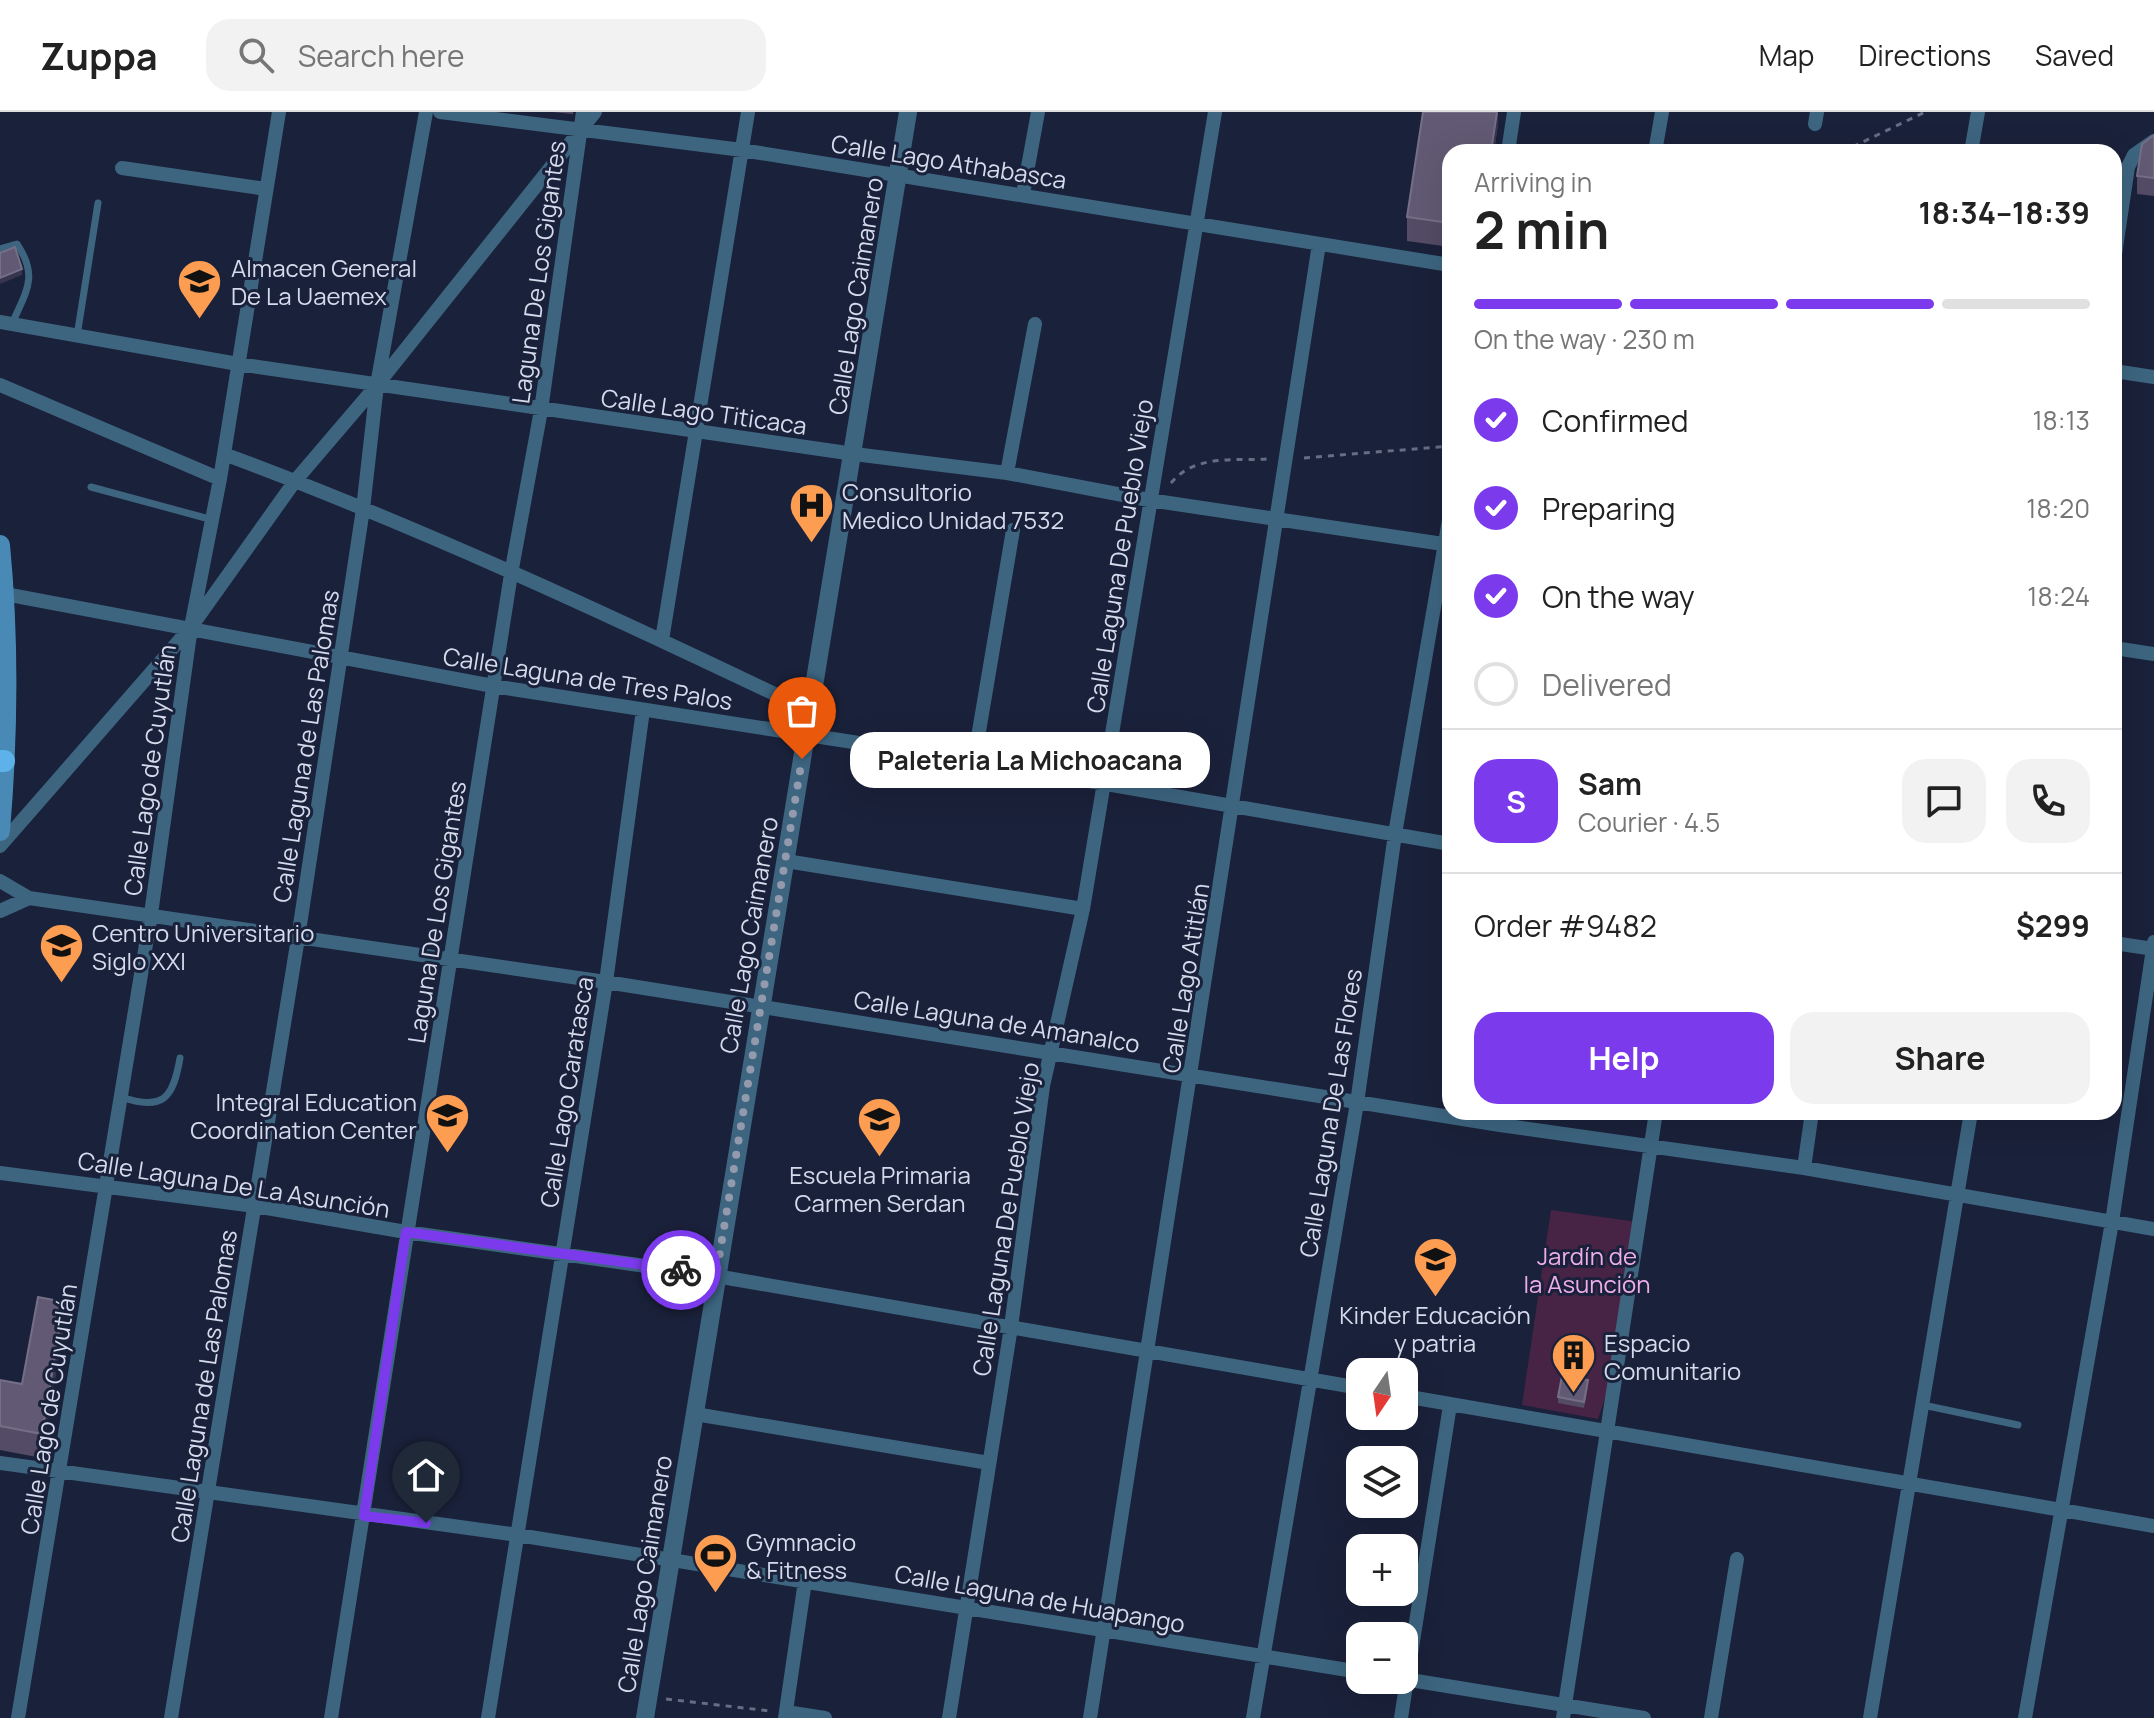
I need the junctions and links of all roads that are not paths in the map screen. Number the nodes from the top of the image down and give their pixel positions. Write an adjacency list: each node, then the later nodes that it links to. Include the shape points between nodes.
1 (279, 112): 21 (street, Calle Lago de Cuyutlán)
2 (426, 112): 36 (street, Calle Laguna de Las Palomas)
3 (440, 112): 13 (street, Calle Lago Athabasca)
4 (583, 112): 13 (street, Laguna De Los Gigantes)
5 (595, 112): 13 (street)
6 (748, 112): 18 (street)
7 (908, 112): 20 (street, Calle Lago Caimanero)
8 (1038, 112): 22 (street)
9 (1215, 112): 25 (street, Calle Laguna De Pueblo Viejo)
10 (1514, 112): 15 (street)
11 (1662, 112): 16 (street)
12 (1978, 112): 17 (street)
13 (580, 130): 18 (street, Calle Lago Athabasca); 36 (street); 37 (street, Laguna De Los Gigantes)
14 (2154, 141): 24 (street, via 2134,155 2128,167)
15 (1509, 144)
16 (1656, 144)
17 (1972, 144)
18 (742, 150): 20 (street, Calle Lago Athabasca); 38 (street)
19 (122, 168): 21 (street)
20 (898, 175): 22 (street, Calle Lago Athabasca); 40 (street, Calle Lago Caimanero)
21 (266, 189): 32 (street, Calle Lago de Cuyutlán)
22 (1023, 194): 25 (street, Calle Lago Athabasca)
23 (98, 203): 31 (lane)
24 (2122, 207)
25 (1198, 224): 26 (street, Calle Lago Athabasca); 45 (street, Calle Laguna De Pueblo Viejo)
26 (1319, 244): 28 (street, Calle Lago Athabasca); 47 (street, Calle Lago Atitlán)
27 (0, 249): 29 (lane, via 19,245 31,275)
28 (1442, 264)
29 (6, 323): 31 (street, Calle Lago Titicaca)
30 (1035, 324): 41 (street)
31 (77, 336): 32 (street, Calle Lago Titicaca)
32 (238, 364): 36 (street, Calle Lago Titicaca); 39 (street, Calle Lago de Cuyutlán)
33 (2122, 372): 34 (street)
34 (2154, 377)
35 (0, 385): 42 (street)
36 (377, 385): 37 (street, Calle Lago Titicaca); 43 (street); 46 (street, Calle Laguna de Las Palomas)
37 (541, 410): 38 (street, Calle Lago Titicaca); 53 (street, Laguna De Los Gigantes)
38 (695, 431): 40 (street, Calle Lago Titicaca); 56 (street)
39 (224, 454): 42 (street, Calle Lago de Cuyutlán); 43 (street)
40 (854, 454): 41 (street, Calle Lago Titicaca); 62 (street, Calle Lago Caimanero)
41 (1007, 473): 45 (street, Calle Lago Titicaca)
42 (220, 479): 48 (street, Calle Lago de Cuyutlán)
43 (295, 481): 46 (street); 55 (street)
44 (91, 487): 48 (lane)
45 (1149, 500): 47 (street, Calle Lago Titicaca); 66 (street, Calle Laguna De Pueblo Viejo)
46 (363, 509): 53 (street); 59 (street, Calle Laguna de Las Palomas)
47 (1279, 518): 50 (street, Calle Lago Titicaca); 67 (street, Calle Lago Atitlán)
48 (213, 520): 55 (street, Calle Lago de Cuyutlán)
49 (1013, 530): 65 (street)
50 (1442, 544)
51 (0, 545): 54 (main road)
52 (1442, 573): 69 (street, Calle Laguna De Las Flores)
53 (511, 574): 56 (street); 60 (street, Laguna De Los Gigantes)
54 (5, 594): 55 (street, Calle Laguna de Tres Palos); 64 (main road)
55 (191, 627): 59 (street, Calle Laguna de Tres Palos); 71 (street); 77 (street, Calle Lago de Cuyutlán)
56 (662, 640): 62 (street)
57 (2122, 649): 58 (street)
58 (2154, 654)
59 (341, 659): 60 (street, Calle Laguna de Tres Palos); 78 (street, Calle Laguna de Las Palomas)
60 (493, 686): 61 (street, Calle Laguna de Tres Palos); 81 (street, Laguna De Los Gigantes)
61 (643, 710): 63 (street, Calle Laguna de Tres Palos); 82 (street, Calle Lago Caratasca)
62 (810, 711): 63 (street, Calle Lago Caimanero)
63 (806, 734): 65 (street, Calle Laguna de Tres Palos); 72 (street, Calle Lago Caimanero)
64 (2, 761): 68 (main road)
65 (974, 761): 66 (street, Calle Laguna de Tres Palos)
66 (1104, 785): 67 (street, Calle Laguna de Tres Palos); 75 (street, Calle Laguna De Pueblo Viejo)
67 (1234, 807): 69 (street, Calle Laguna de Tres Palos); 86 (street, Calle Lago Atitlán)
68 (0, 831)
69 (1395, 834): 70 (street, Calle Laguna de Tres Palos); 88 (street, Calle Laguna De Las Flores)
70 (1442, 843)
71 (0, 846)
72 (786, 861): 75 (street); 83 (street, Calle Lago Caimanero)
73 (0, 881): 74 (street, Calle Laguna de Amanalco)
74 (29, 898): 76 (street); 77 (street, Calle Laguna de Amanalco)
75 (1083, 909): 84 (street, Calle Laguna De Pueblo Viejo)
76 (0, 911)
77 (151, 914): 78 (street, Calle Laguna de Amanalco); 87 (street, Calle Lago de Cuyutlán)
78 (298, 938): 81 (street, Calle Laguna de Amanalco); 99 (street, Calle Laguna de Las Palomas)
79 (2122, 944): 80 (street)
80 (2154, 946): 100 (street)
81 (451, 962): 82 (street, Calle Laguna de Amanalco); 102 (street, Laguna De Los Gigantes)
82 (606, 982): 83 (street, Calle Laguna de Amanalco); 103 (street, Calle Lago Caratasca)
83 (760, 1007): 84 (street, Calle Laguna de Amanalco); 104 (street, Calle Lago Caimanero)
84 (1053, 1053): 86 (street, Calle Laguna de Amanalco); 105 (street, Calle Laguna De Pueblo Viejo, via 1043,1086)
85 (180, 1058): 87 (lane, via 171,1093 162,1100 151,1104)
86 (1192, 1073): 88 (street, Calle Laguna de Amanalco); 106 (street, Calle Lago Atitlán)
87 (121, 1097): 97 (street, Calle Lago de Cuyutlán)
88 (1357, 1103): 89 (street, Calle Laguna de Amanalco); 107 (street, Calle Laguna De Las Flores)
89 (1442, 1112)
90 (1512, 1120): 94 (street, Calle Laguna de Amanalco)
91 (1655, 1120): 94 (street)
92 (1811, 1120): 95 (street)
93 (1970, 1120): 98 (street)
94 (1650, 1147): 95 (street, Calle Laguna de Amanalco); 114 (street)
95 (1804, 1168): 98 (street, Calle Laguna de Amanalco)
96 (0, 1173): 97 (street, Calle Laguna De La Asunción)
97 (108, 1185): 99 (street, Calle Laguna De La Asunción); 117 (street, Calle Lago de Cuyutlán)
98 (1958, 1194): 100 (street, Calle Laguna de Amanalco); 111 (street)
99 (255, 1206): 102 (street, Calle Laguna De La Asunción); 119 (street, Calle Laguna de Las Palomas)
100 (2112, 1222): 101 (street, Calle Laguna de Amanalco); 120 (street)
101 (2154, 1229)
102 (406, 1232): 103 (street, Calle Laguna De La Asunción); 121 (street, Laguna De Los Gigantes)
103 (562, 1252): 104 (street, Calle Laguna De La Asunción); 123 (street, Calle Lago Caratasca)
104 (716, 1276): 105 (street, Calle Laguna De La Asunción); 112 (street, Calle Lago Caimanero)
105 (1011, 1327): 106 (street, Calle Laguna De La Asunción); 116 (street, Calle Laguna De Pueblo Viejo)
106 (1145, 1351): 107 (street, Calle Laguna De La Asunción); 129 (street, Calle Lago Atitlán)
107 (1307, 1379): 108 (street, Calle Laguna De La Asunción); 130 (street, Calle Laguna De Las Flores)
108 (1346, 1386)
109 (1418, 1399): 110 (street)
110 (1450, 1405): 114 (street); 128 (street)
111 (1923, 1405): 113 (lane); 118 (street)
112 (695, 1414): 116 (street); 124 (street, Calle Lago Caimanero)
113 (2018, 1425)
114 (1606, 1432): 118 (street); 134 (street)
115 (0, 1463): 117 (street, Calle Laguna de Huapango)
116 (989, 1463): 127 (street, Calle Laguna De Pueblo Viejo)
117 (60, 1472): 119 (street, Calle Laguna de Huapango); 136 (street, Calle Lago de Cuyutlán)
118 (1911, 1483): 120 (street); 148 (street)
119 (207, 1495): 121 (street, Calle Laguna de Huapango); 137 (street, Calle Laguna de Las Palomas)
120 (2059, 1509): 122 (street); 149 (street)
121 (364, 1516): 123 (street, Calle Laguna de Huapango); 138 (street, Laguna De Los Gigantes)
122 (2154, 1526)
123 (518, 1535): 124 (street, Calle Laguna de Huapango); 139 (street, Calle Lago Caratasca)
124 (672, 1559): 126 (street, Calle Laguna de Huapango); 140 (street, Calle Lago Caimanero)
125 (1737, 1559): 147 (street)
126 (805, 1581): 127 (street, Calle Laguna de Huapango); 135 (street)
127 (968, 1608): 129 (street, Calle Laguna de Huapango); 142 (street, Calle Laguna De Pueblo Viejo)
128 (1415, 1622)
129 (1104, 1633): 130 (street, Calle Laguna de Huapango); 143 (street, Calle Lago Atitlán)
130 (1265, 1657): 131 (street, Calle Laguna de Huapango); 144 (street, Calle Laguna De Las Flores)
131 (1346, 1670)
132 (1418, 1682): 134 (street)
133 (1404, 1694): 145 (street)
134 (1564, 1712): 146 (street)
135 (785, 1715): 141 (street)
136 (18, 1718)
137 (171, 1718)
138 (331, 1718)
139 (488, 1718)
140 (645, 1718)
141 (825, 1718)
142 (949, 1718)
143 (1090, 1718)
144 (1253, 1718)
145 (1401, 1718)
146 (1644, 1718)
147 (1711, 1718)
148 (1870, 1718)
149 (2025, 1718)

